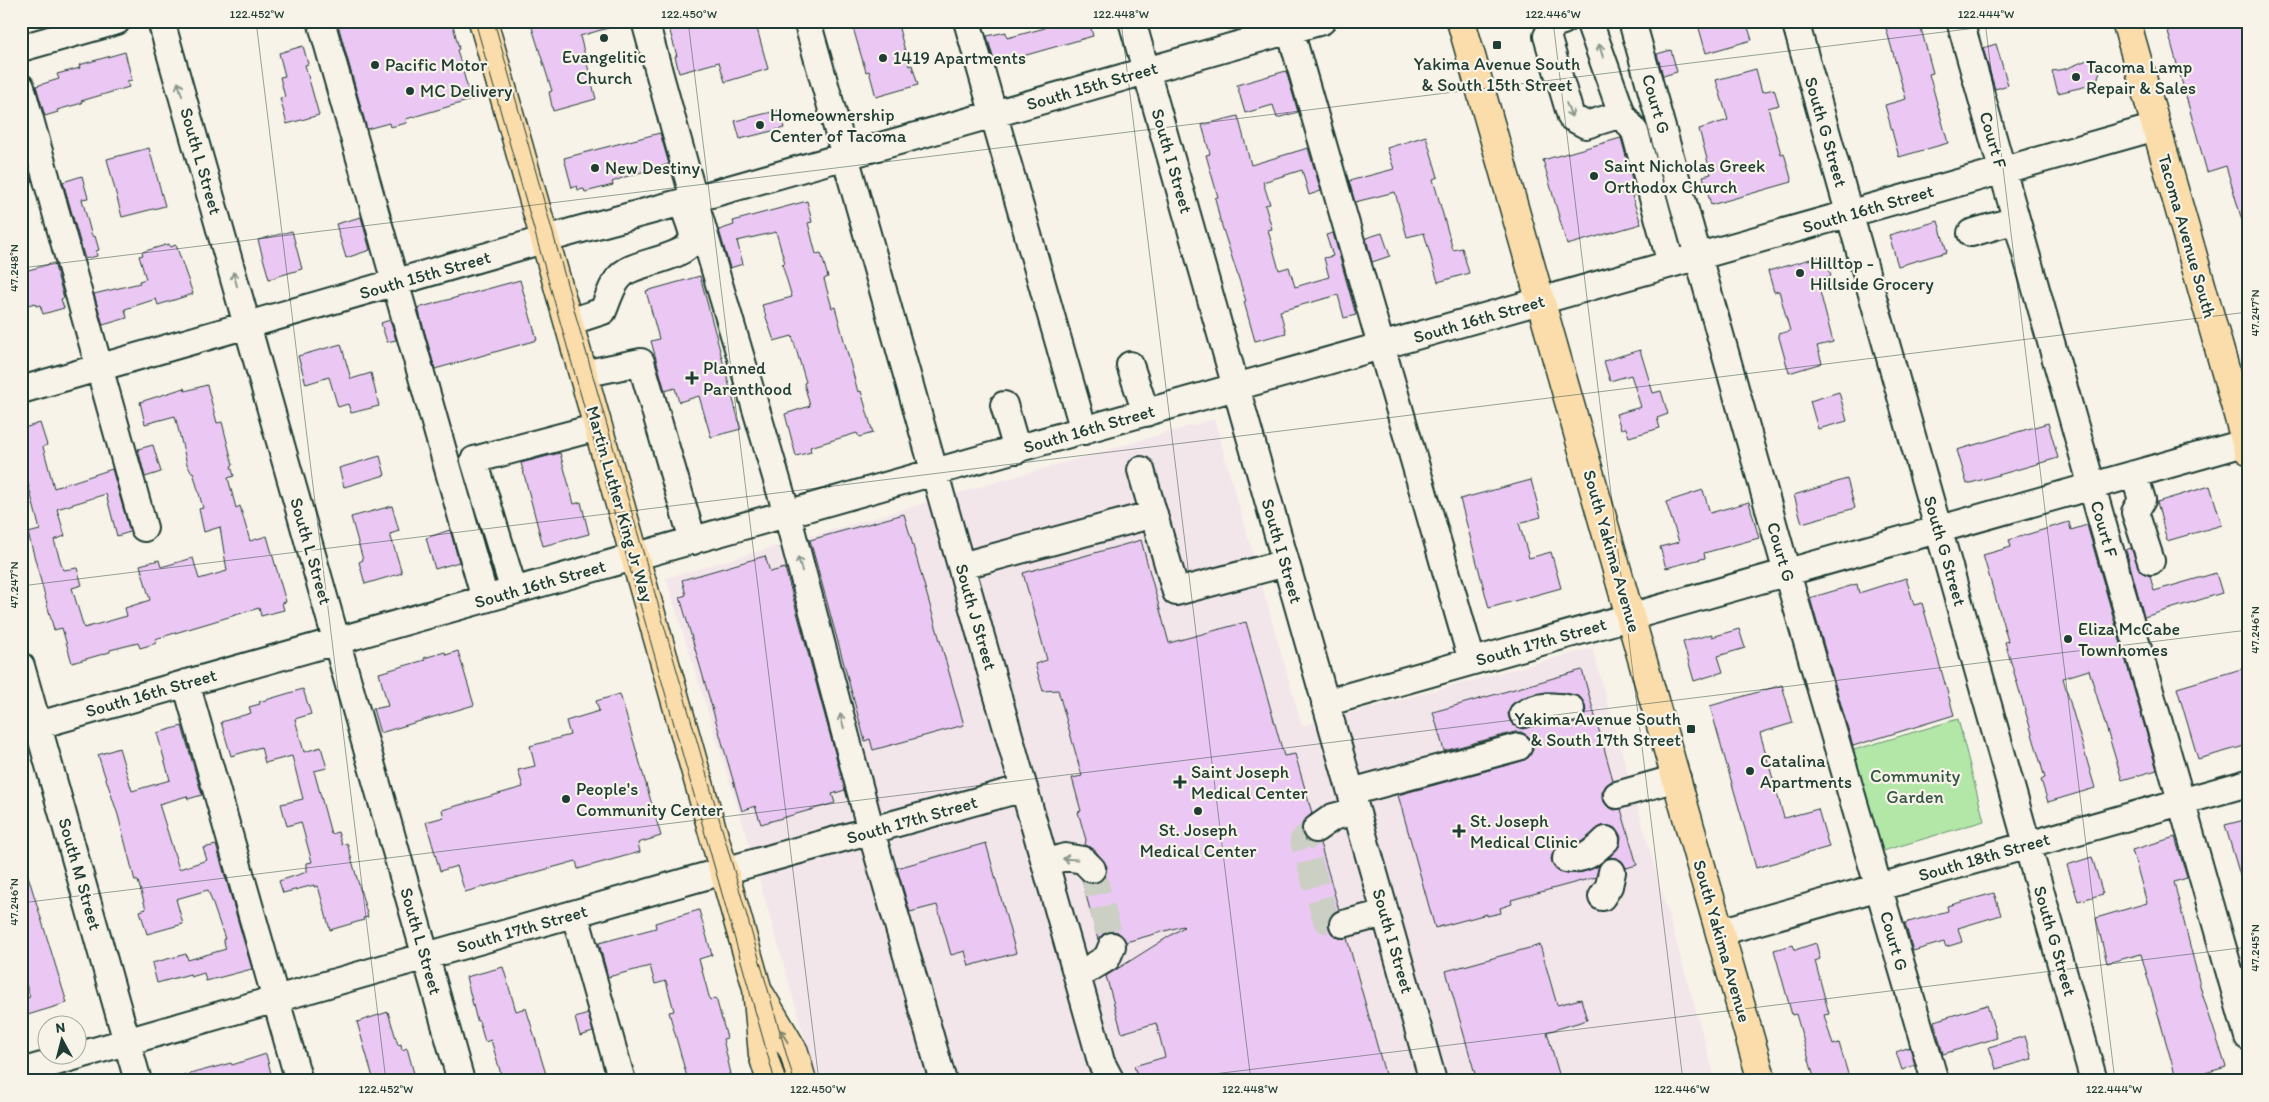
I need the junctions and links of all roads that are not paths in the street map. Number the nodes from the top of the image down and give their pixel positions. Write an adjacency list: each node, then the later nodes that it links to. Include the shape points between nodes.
1 (117, 21): 18 (street)
2 (161, 21): 36 (street, South L Street, one-way to 2)
3 (321, 21): 33 (street)
4 (483, 21): 30 (main road, Martin Luther King Jr Way)
5 (645, 21): 26 (street)
6 (808, 21): 24 (street, South J Street)
7 (967, 21): 21 (street)
8 (1132, 21): 19 (street, South I Street)
9 (1322, 21): 17 (street, South 15th Street)
10 (1461, 21): 34 (main road, South Yakima Avenue)
11 (1563, 21): 22 (street, one-way to 22, via 1554,24 1547,36 1571,117 1586,125)
12 (1589, 21): 22 (street, one-way to 12)
13 (1632, 21): 31 (street, Court G)
14 (1795, 21): 27 (street, South G Street)
15 (1960, 21): 25 (street, Court F)
16 (2126, 21): 23 (main road, Tacoma Avenue South)
17 (1290, 30): 19 (street, South 15th Street); 37 (street)
18 (21, 48)
19 (1146, 71): 21 (street, South 15th Street); 41 (street, South I Street)
20 (21, 87): 39 (street)
21 (994, 114): 24 (street, South 15th Street); 46 (street, via 1026,202)
22 (1622, 114): 32 (street, via 1635,132)
23 (2156, 127): 25 (street, South 16th Street); 47 (main road, Tacoma Avenue South)
24 (846, 160): 26 (street, South 15th Street); 50 (street, South J Street)
25 (2002, 171): 27 (street, South 16th Street); 28 (street, Court F)
26 (689, 201): 30 (street, South 15th Street); 35 (street, via 693,237 683,251 626,271 613,286 603,311); 53 (street)
27 (1849, 214): 31 (street, South 16th Street); 56 (street, South G Street)
28 (2016, 220): 29 (street); 52 (street, Court F)
29 (1971, 233)
30 (545, 240): 33 (street, South 15th Street); 35 (main road, Martin Luther King Jr Way)
31 (1698, 257): 32 (street, South 16th Street); 62 (street, Court G)
32 (1671, 264): 34 (street, South 16th Street)
33 (396, 284): 36 (street, South 15th Street); 64 (street)
34 (1542, 301): 37 (street, South 16th Street); 65 (main road, South Yakima Avenue)
35 (569, 322): 40 (main road, Martin Luther King Jr Way)
36 (248, 326): 39 (street, South 15th Street); 66 (street, South L Street)
37 (1382, 346): 41 (street, South 16th Street); 67 (street)
38 (1130, 365): 44 (street)
39 (99, 368): 42 (street, South 15th Street); 55 (street)
40 (583, 374): 45 (main road, Martin Luther King Jr Way); 57 (street, via 641,362)
41 (1236, 388): 44 (street, South 16th Street); 60 (street, South I Street)
42 (21, 390)
43 (1004, 405): 48 (street)
44 (1146, 413): 46 (street, South 16th Street)
45 (598, 426): 58 (main road, Martin Luther King Jr Way); 63 (street, via 474,460)
46 (1084, 431): 48 (street, South 16th Street)
47 (2247, 445): 51 (street, South 17th Street)
48 (1017, 450): 50 (street, South 16th Street)
49 (1141, 470): 54 (street)
50 (935, 473): 53 (street, South 16th Street); 61 (street, South J Street)
51 (2134, 474): 52 (street, South 17th Street); 59 (street, via 2142,500 2136,512)
52 (2091, 486): 56 (street, South 17th Street); 80 (street, Court F)
53 (787, 514): 57 (street, South 16th Street); 82 (street, one-way to 53)
54 (1154, 514): 60 (street, via 1176,592); 61 (street)
55 (144, 528)
56 (1939, 530): 62 (street, South 17th Street); 84 (street, South G Street)
57 (693, 541): 58 (street, South 16th Street)
58 (635, 557): 63 (street, South 16th Street); 88 (main road, Martin Luther King Jr Way)
59 (2151, 562)
60 (1286, 563): 70 (street, South I Street)
61 (961, 566): 77 (street, South J Street)
62 (1787, 573): 65 (street, South 17th Street); 90 (street, Court G)
63 (514, 592): 64 (street, South 16th Street)
64 (485, 599): 66 (street, South 16th Street)
65 (1631, 616): 67 (street, South 17th Street); 75 (main road, South Yakima Avenue)
66 (336, 642): 69 (street, South 16th Street); 97 (street, South L Street)
67 (1472, 661): 70 (street, South 17th Street)
68 (21, 666): 73 (street, South M Street)
69 (186, 683): 73 (street, South 16th Street); 100 (street)
70 (1326, 703): 79 (street, South I Street)
71 (1571, 708): 72 (street, via 1551,705)
72 (1523, 714)
73 (30, 728): 102 (street, South M Street)
74 (1518, 747): 79 (street)
75 (1676, 778): 78 (street); 95 (main road, South Yakima Avenue)
76 (2248, 783): 80 (street, South 18th Street)
77 (1024, 788): 82 (street, South 17th Street); 86 (street, South J Street)
78 (1618, 795)
79 (1353, 801): 81 (street); 92 (street, South I Street)
80 (2181, 802): 84 (street, South 18th Street); 101 (street, Court F)
81 (1316, 829)
82 (871, 831): 88 (street, South 17th Street); 111 (street)
83 (1606, 840): 85 (street, via 1588,856)
84 (2027, 845): 90 (street, South 18th Street); 115 (street, South G Street)
85 (1566, 859)
86 (1045, 863): 87 (street, one-way to 86, via 1084,860 1074,858 1065,857); 98 (street, South J Street)
87 (1092, 869)
88 (725, 872): 93 (street, South 17th Street); 99 (main road, Martin Luther King Jr Way)
89 (1612, 872): 91 (street)
90 (1878, 888): 95 (street, South 18th Street); 114 (street, Court G)
91 (1602, 897)
92 (1385, 912): 94 (street); 112 (street, South I Street)
93 (575, 914): 97 (street, South 17th Street); 108 (street)
94 (1343, 924)
95 (1720, 932): 113 (main road, South Yakima Avenue)
96 (1112, 946): 98 (street, via 1107,958)
97 (426, 957): 100 (street, South 17th Street); 107 (street, South L Street)
98 (1077, 976): 104 (street, South J Street)
99 (757, 988): 109 (main road, Martin Luther King Jr Way, via 763,1054); 110 (main road, Martin Luther King Jr Way, one-way to 99, via 794,1052)
100 (276, 1000): 102 (street, South 17th Street); 106 (street)
101 (2248, 1038)
102 (128, 1042): 103 (street, South 17th Street); 105 (street, South M Street)
103 (21, 1072)
104 (1105, 1075)
105 (138, 1081)
106 (299, 1081)
107 (461, 1081)
108 (622, 1081)
109 (771, 1081)
110 (802, 1081)
111 (943, 1081)
112 (1432, 1081)
113 (1762, 1081)
114 (1934, 1081)
115 (2094, 1081)

